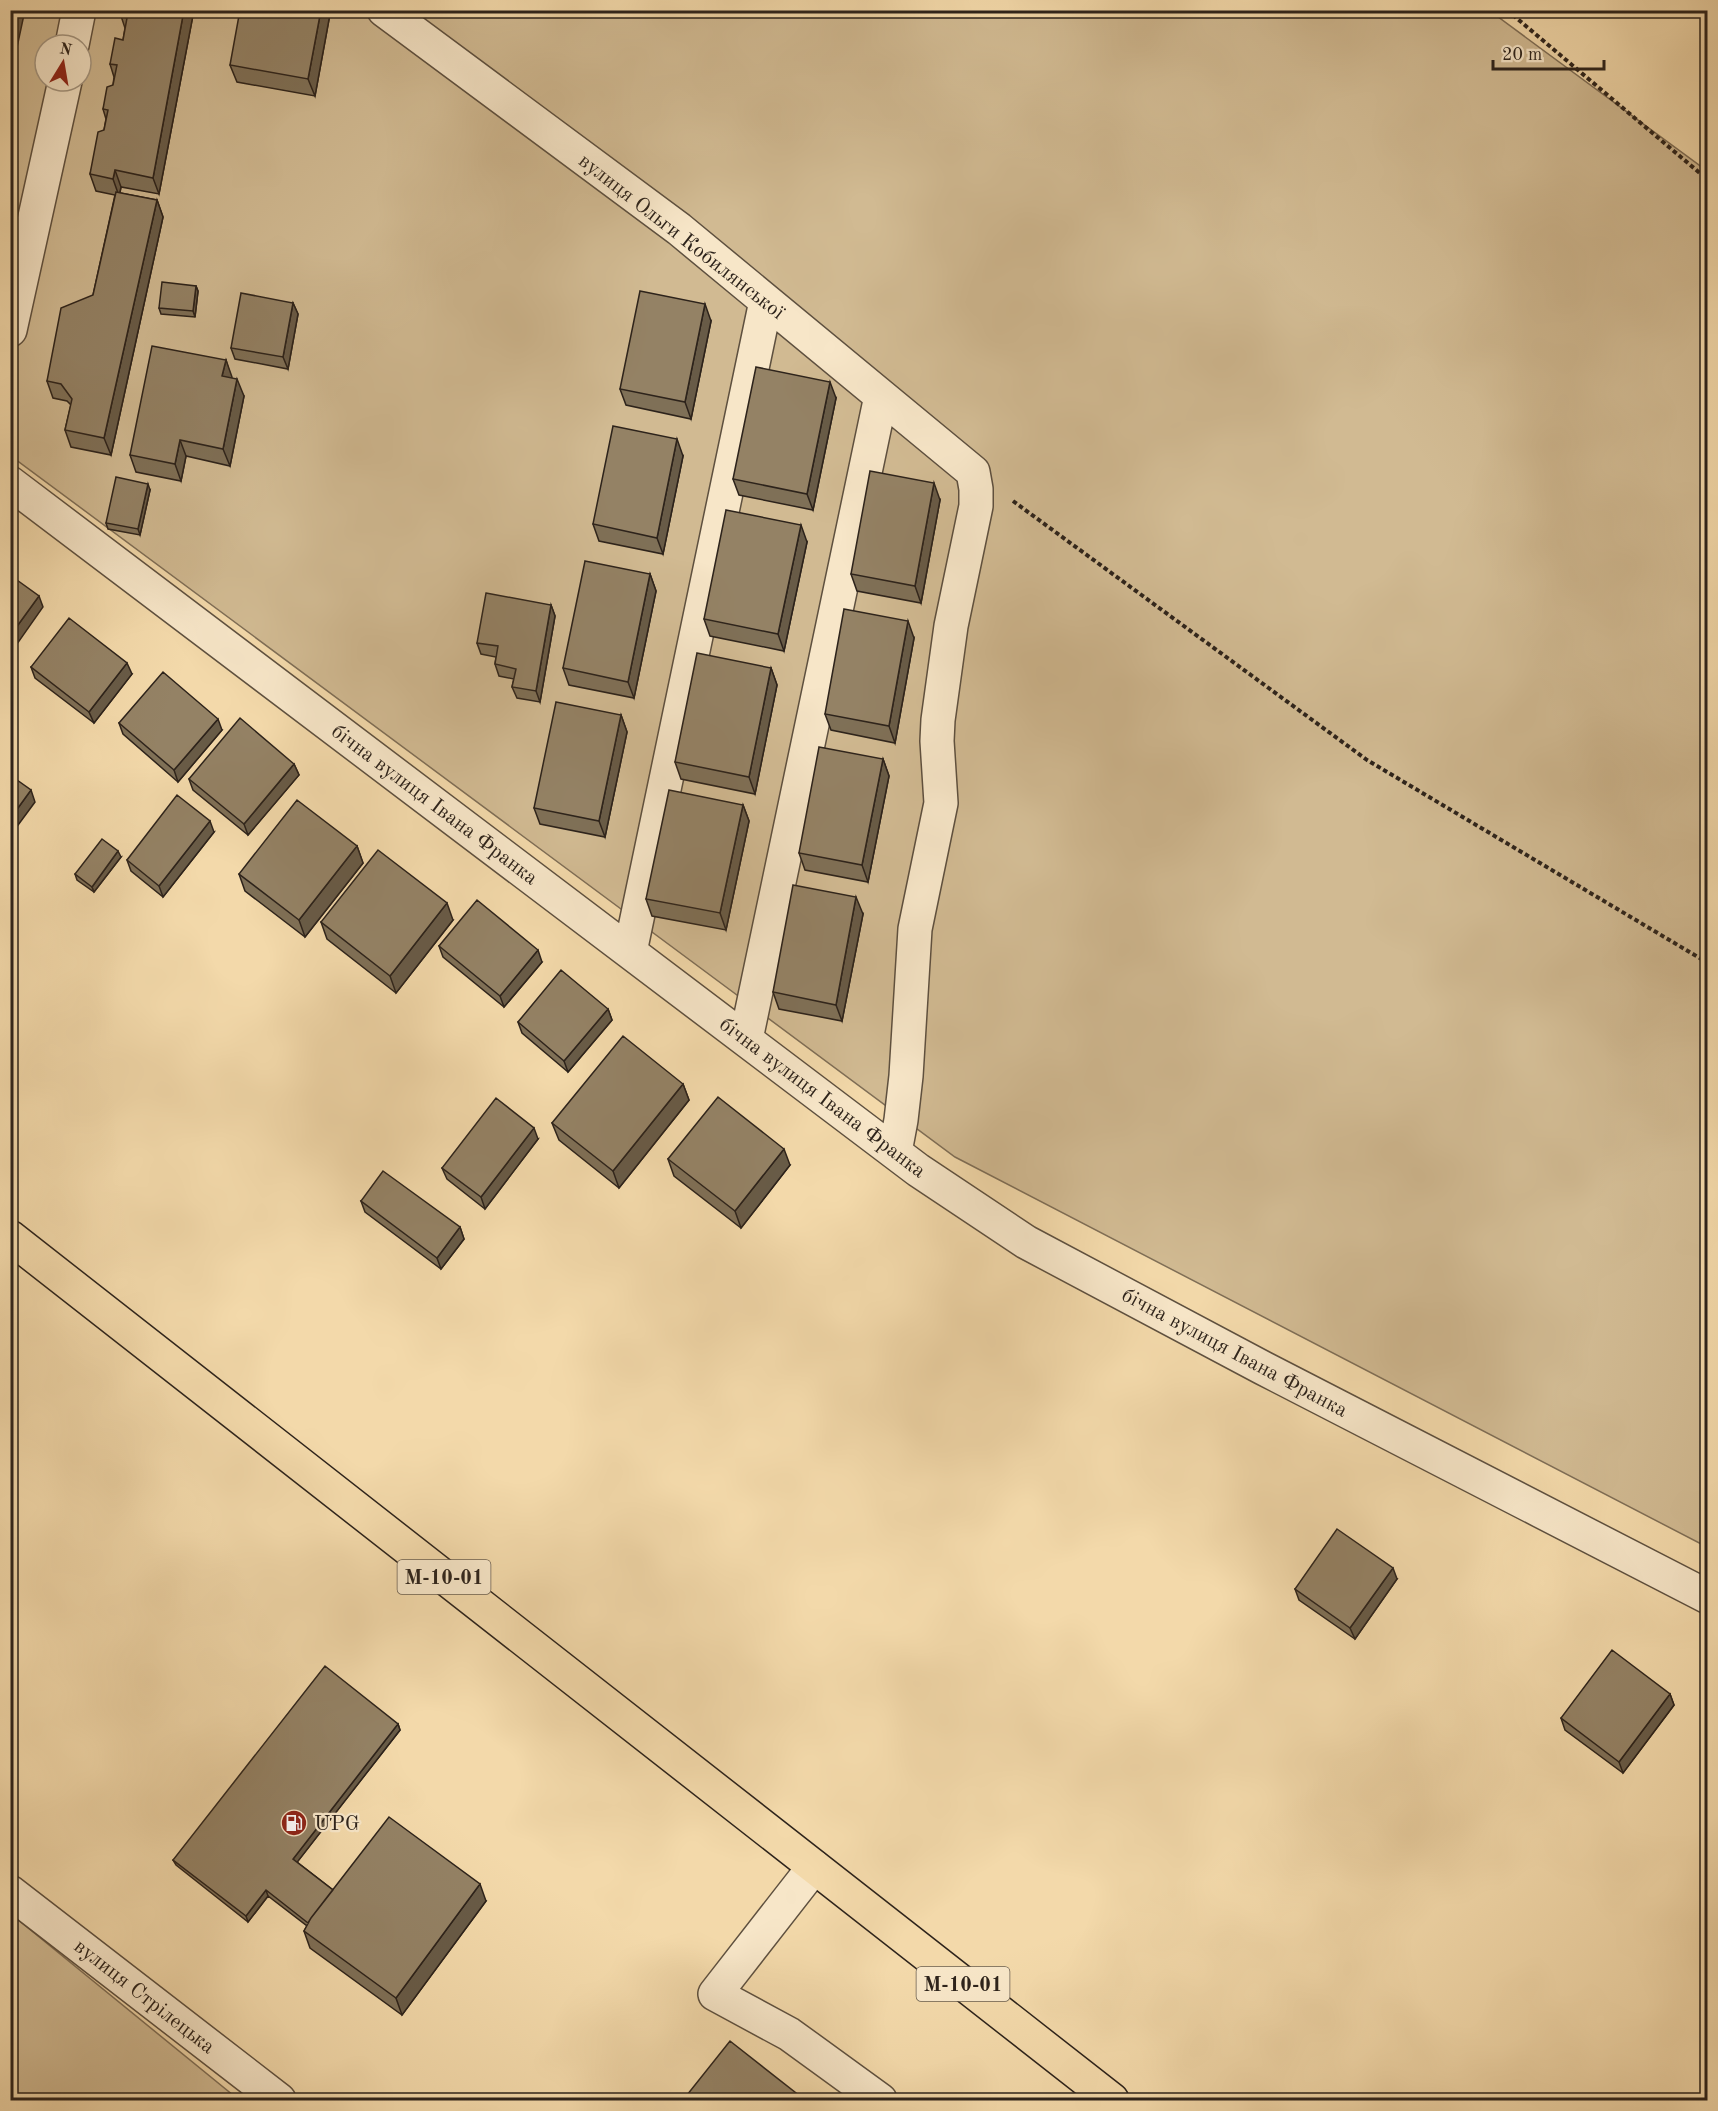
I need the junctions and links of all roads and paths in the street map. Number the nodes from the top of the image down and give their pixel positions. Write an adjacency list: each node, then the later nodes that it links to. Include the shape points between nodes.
1 (79, 10): 4 (street)
2 (384, 10): 7 (street, вулиця Ольги Кобилянської, via 679,229)
3 (1507, 10): 6 (path)
4 (74, 33)
5 (62, 93): 8 (street)
6 (1707, 180)
7 (766, 301): 9 (street, вулиця Ольги Кобилянської); 12 (street)
8 (10, 330)
9 (881, 396): 10 (street, вулиця Ольги Кобилянської); 14 (street)
10 (973, 472): 13 (path, via 1366,760); 15 (street, via 976,506 951,626 938,720 941,803 915,929 906,1076)
11 (10, 483): 12 (street, бічна вулиця Івана Франка)
12 (630, 952): 14 (street, бічна вулиця Івана Франка)
13 (1707, 963)
14 (746, 1039): 15 (street, бічна вулиця Івана Франка)
15 (895, 1152): 17 (street, бічна вулиця Івана Франка, via 1026,1242)
16 (10, 1237): 18 (highway, М-10-01)
17 (1707, 1597)
18 (814, 1867): 21 (street, via 715,1994 789,2034); 22 (highway, М-10-01)
19 (10, 1892): 20 (street, вулиця Стрілецька)
20 (279, 2100)
21 (880, 2100)
22 (1112, 2100)

